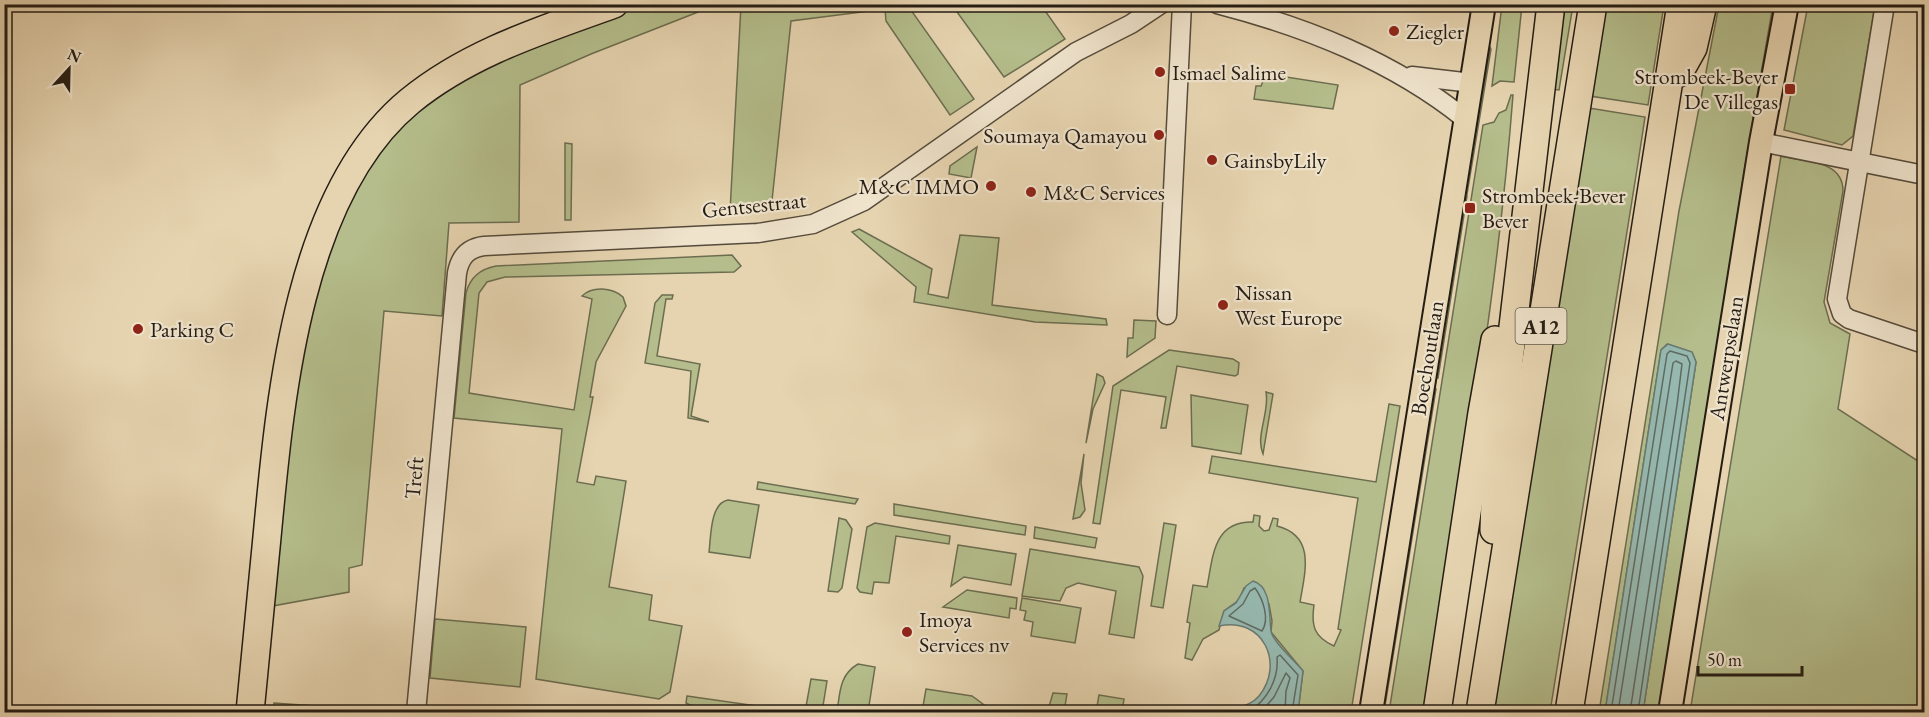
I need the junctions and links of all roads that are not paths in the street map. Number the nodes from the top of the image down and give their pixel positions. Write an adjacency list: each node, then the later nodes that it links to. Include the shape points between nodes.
1 (614, 4): 25 (highway, via 508,44 436,82 398,112 375,137 340,192 323,229 308,280 281,409)
2 (1161, 4): 19 (street, Gentsestraat, via 1076,52 864,201 813,224 758,232 484,246)
3 (1182, 4): 21 (street)
4 (1217, 4): 12 (street, via 1288,24)
5 (1484, 4): 13 (main road, Boechoutlaan)
6 (1551, 4): 20 (highway)
7 (1593, 4): 24 (highway, A12)
8 (1681, 4): 14 (highway)
9 (1703, 4): 14 (highway, via 1693,48)
10 (1787, 4): 16 (main road, Antwerpselaan)
11 (1885, 4): 17 (street)
12 (1401, 74): 13 (street); 15 (street)
13 (1472, 83): 15 (main road, Boechoutlaan)
14 (1667, 96): 23 (highway)
15 (1466, 119): 27 (main road, Boechoutlaan)
16 (1761, 142): 17 (street); 32 (main road, Antwerpselaan)
17 (1858, 161): 18 (street); 22 (street, via 1838,307 1849,319)
18 (1924, 175)
19 (468, 251): 26 (street, Treft, via 458,273)
20 (1522, 256): 24 (highway, via 1496,471); 28 (highway, via 1497,332 1484,401)
21 (1167, 315)
22 (1924, 344)
23 (1586, 608): 30 (highway); 31 (highway)
24 (1490, 648): 29 (highway, A12)
25 (250, 712)
26 (416, 712)
27 (1371, 712)
28 (1437, 712)
29 (1480, 712)
30 (1569, 712)
31 (1576, 712)
32 (1670, 712)

